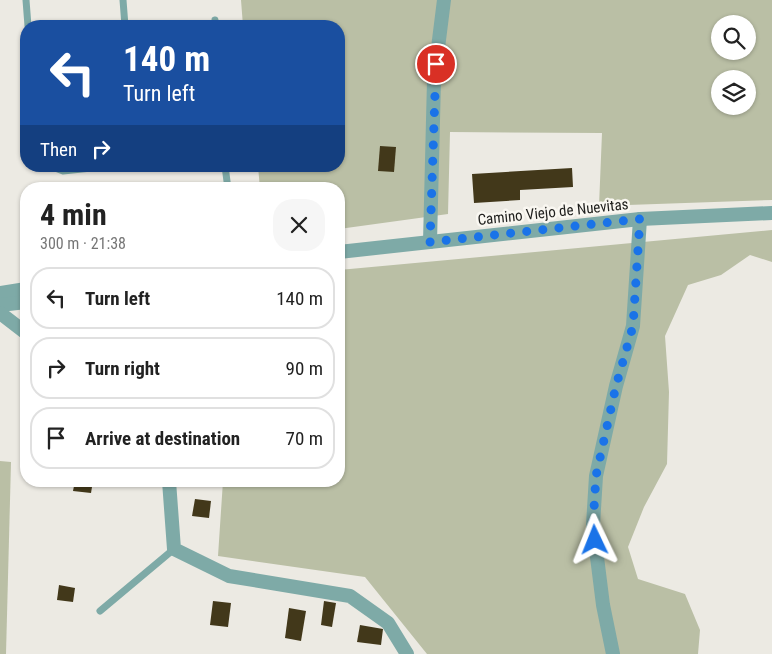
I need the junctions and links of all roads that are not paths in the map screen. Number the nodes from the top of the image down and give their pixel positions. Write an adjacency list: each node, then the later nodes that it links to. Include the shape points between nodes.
1 (26, 0): 4 (lane)
2 (123, 0): 5 (lane)
3 (444, 0): 8 (street, via 434,80)
4 (28, 20)
5 (125, 20)
6 (772, 213): 7 (street, Camino Viejo de Nuevitas)
7 (640, 219): 8 (street, Camino Viejo de Nuevitas); 20 (street, via 633,326 596,476 593,525)
8 (430, 242): 9 (street, Camino Viejo de Nuevitas)
9 (345, 251)
10 (20, 290): 11 (street)
11 (0, 293)
12 (20, 303): 13 (street)
13 (0, 305)
14 (0, 313): 15 (street)
15 (20, 328)
16 (169, 487): 17 (street)
17 (174, 549): 18 (lane); 19 (street, via 229,576 350,596 388,623)
18 (100, 611)
19 (407, 654)
20 (613, 654)

